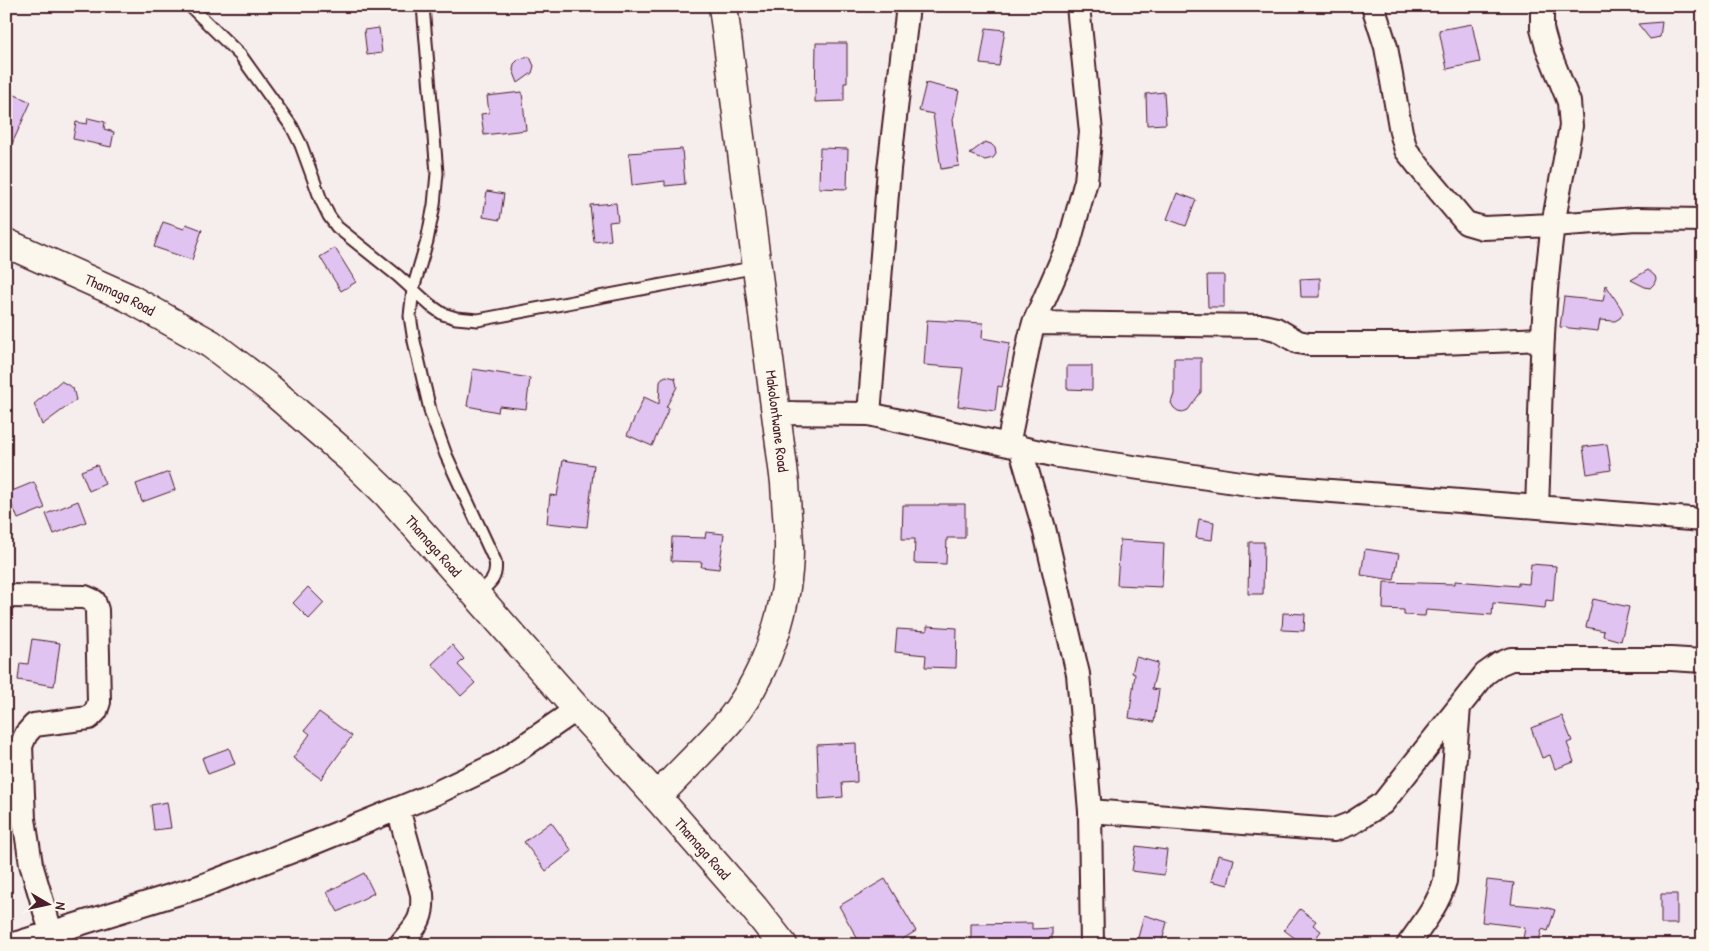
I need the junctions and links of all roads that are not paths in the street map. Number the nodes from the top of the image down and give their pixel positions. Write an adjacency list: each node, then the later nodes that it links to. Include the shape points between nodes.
1 (190, 6): 12 (lane, via 241,56 292,127 333,222)
2 (423, 6): 12 (lane, via 437,173 429,232)
3 (723, 6): 11 (main road, Makolontwane Road)
4 (908, 6): 16 (street, via 889,169)
5 (1078, 6): 13 (street, via 1091,132 1086,181 1069,243)
6 (1373, 6): 9 (street, via 1386,47 1406,150 1420,168 1466,223 1483,228)
7 (1542, 6): 9 (street, via 1546,47 1569,102 1571,126)
8 (1703, 220): 9 (street, via 1636,219)
9 (1553, 225): 14 (street)
10 (6, 243): 20 (main road, Thamaga Road, via 127,297 211,344 269,388 353,461 388,495)
11 (757, 267): 12 (lane, via 478,320 443,314); 15 (main road, Makolontwane Road)
12 (413, 289): 20 (lane, via 410,316 431,414 446,455 495,561 497,571 494,579)
13 (1034, 323): 14 (street, via 1263,326 1308,344); 17 (street)
14 (1543, 339): 18 (street)
15 (776, 413): 16 (street); 25 (main road, Makolontwane Road, via 789,545 786,587 776,630 758,677 731,718)
16 (869, 414): 17 (street)
17 (1014, 446): 18 (street, via 1058,456 1255,485); 27 (street, via 1044,528 1078,674)
18 (1537, 507): 19 (street)
19 (1703, 520)
20 (476, 595): 24 (main road, Thamaga Road)
21 (6, 596): 28 (street, via 85,597 94,601 97,610 99,702 96,711 89,718 34,725 21,746 24,819 31,864)
22 (1703, 661): 23 (street, via 1511,659 1485,674)
23 (1459, 707): 27 (street, via 1383,803 1352,823 1334,830); 33 (street, via 1445,881 1432,911)
24 (577, 709): 25 (main road, Thamaga Road); 26 (street, via 500,763)
25 (657, 797): 31 (main road, Thamaga Road)
26 (398, 809): 28 (street, via 198,887); 30 (street, via 423,908 420,920)
27 (1090, 811): 32 (street)
28 (51, 932): 29 (street)
29 (11, 945)
30 (400, 945)
31 (783, 945)
32 (1092, 945)
33 (1408, 945)

